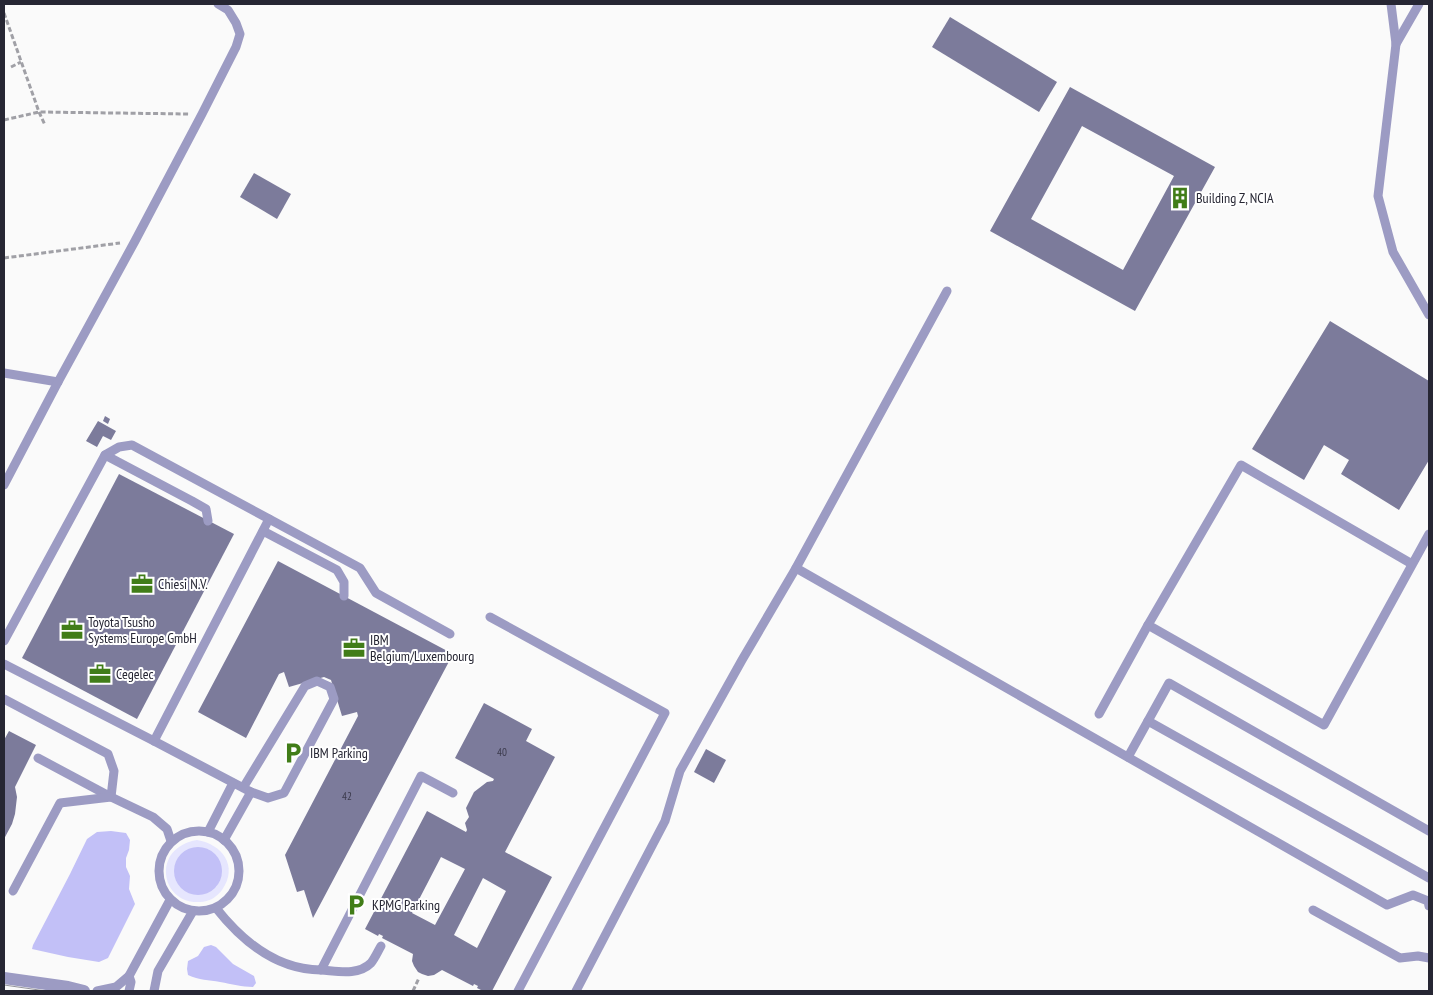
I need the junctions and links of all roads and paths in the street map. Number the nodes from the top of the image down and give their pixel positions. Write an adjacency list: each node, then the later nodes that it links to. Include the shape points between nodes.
1 (218, 4): 9 (lane, via 228,10 240,34)
2 (1391, 4): 5 (lane)
3 (1419, 4): 5 (lane)
4 (4, 13): 6 (path)
5 (1396, 44): 15 (lane, via 1378,196 1393,252)
6 (21, 62): 7 (path); 8 (path)
7 (11, 67)
8 (39, 112): 9 (path); 10 (path); 11 (path)
9 (202, 114): 12 (lane)
10 (4, 120)
11 (45, 125)
12 (135, 241): 13 (path); 17 (lane)
13 (4, 258)
14 (947, 291): 25 (lane)
15 (1429, 315)
16 (4, 373): 17 (lane)
17 (58, 382): 19 (lane)
18 (105, 455): 20 (lane, via 119,447 132,445); 21 (lane, via 192,500 206,509); 30 (lane)
19 (4, 485)
20 (269, 519): 22 (lane); 29 (lane, via 360,568 376,593)
21 (208, 521)
22 (263, 531): 26 (lane, via 337,570 344,582); 35 (lane)
23 (1429, 534): 24 (lane)
24 (1412, 564): 28 (lane, via 1241,465); 28 (lane, via 1324,725)
25 (796, 568): 36 (lane); 65 (lane, via 680,771 665,821)
26 (344, 596)
27 (490, 617): 64 (lane, via 665,713)
28 (1148, 626): 33 (lane)
29 (450, 634)
30 (4, 640)
31 (4, 664): 35 (lane)
32 (4, 699): 41 (lane, via 108,754 114,771)
33 (1099, 714)
34 (1148, 721): 36 (lane); 42 (lane, via 1169,683); 46 (lane)
35 (154, 741): 38 (lane)
36 (1128, 757): 49 (lane, via 1387,904 1413,895 1428,901)
37 (38, 758): 41 (lane)
38 (233, 783): 39 (lane); 43 (lane)
39 (247, 790): 39 (lane, via 268,798 284,793 334,698 330,687 317,681 305,686); 44 (lane)
40 (453, 793): 55 (lane, via 421,776)
41 (111, 798): 45 (lane, via 153,817 167,829); 47 (lane, via 60,803)
42 (1429, 830)
43 (208, 832): 44 (lane); 45 (lane, via 186,833)
44 (224, 840): 50 (lane, via 232,849 239,872 231,895)
45 (172, 841): 48 (lane, via 163,852 158,877)
46 (1429, 878)
47 (13, 892)
48 (170, 900): 52 (lane); 56 (lane)
49 (1429, 906)
50 (216, 908): 52 (lane); 55 (lane, via 258,950 297,968)
51 (1313, 910): 54 (lane, via 1400,958)
52 (193, 911): 62 (lane, via 158,971)
53 (382, 946): 55 (lane, via 362,969 349,972)
54 (1429, 958)
55 (321, 970)
56 (129, 976): 60 (lane, via 116,987); 61 (lane)
57 (4, 978): 59 (street)
58 (419, 978): 63 (path)
59 (84, 991)
60 (97, 991)
61 (129, 991)
62 (154, 991)
63 (413, 991)
64 (518, 991)
65 (576, 991)

